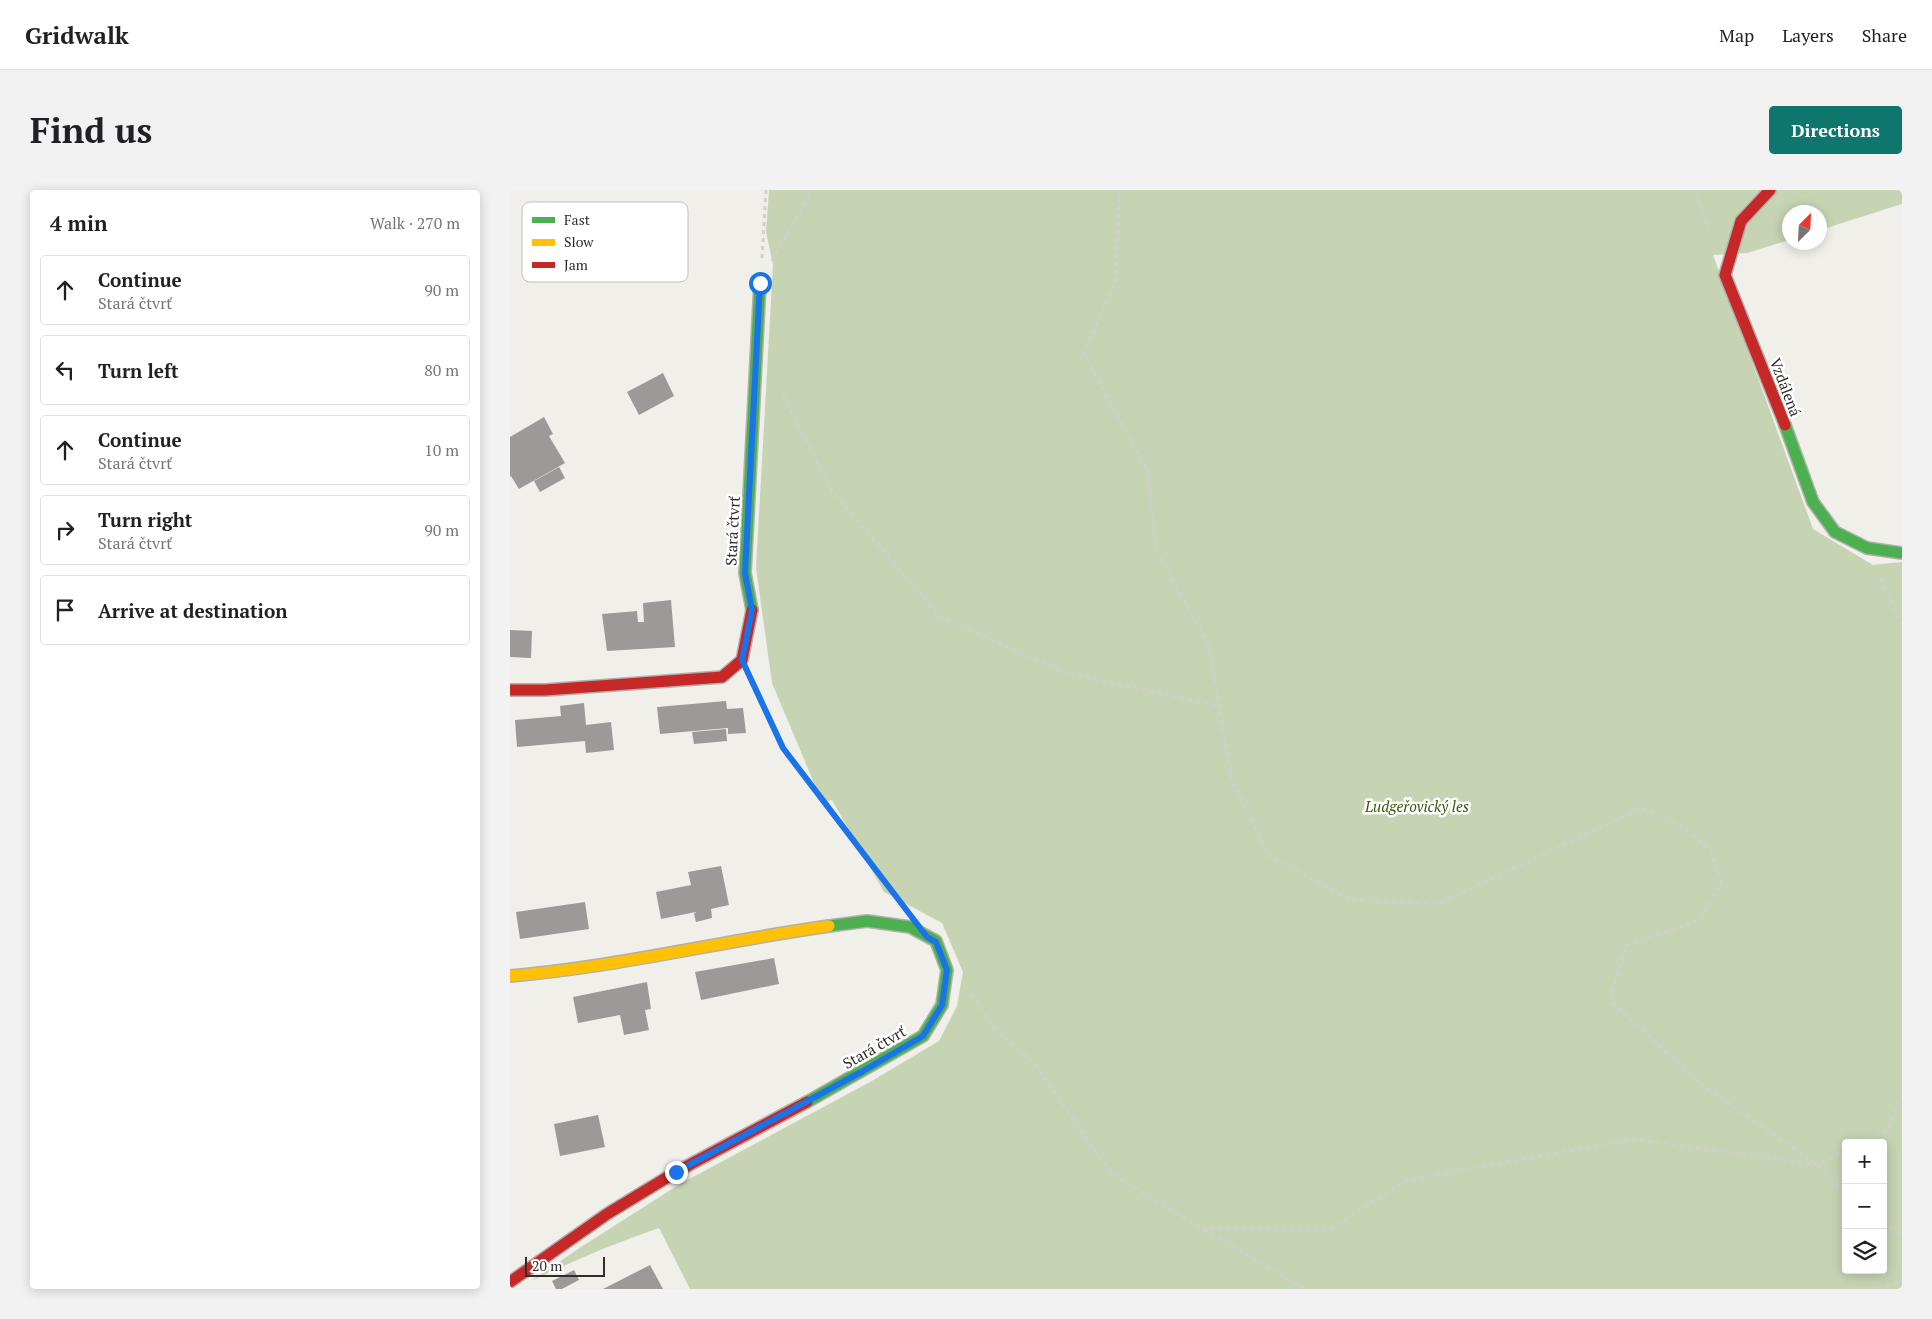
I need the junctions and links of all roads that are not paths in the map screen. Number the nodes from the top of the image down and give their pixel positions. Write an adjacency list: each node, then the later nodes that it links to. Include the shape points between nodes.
1 (1770, 190): 3 (street, Vzdálená, via 1741,220 1725,275 1813,502 1835,532 1867,548)
2 (760, 283): 4 (street, Stará čtvrť, via 745,573 752,610 742,660 722,677)
3 (1902, 553)
4 (510, 690)
5 (510, 976): 6 (street, Stará čtvrť, via 646,958 867,921 910,927 936,942 947,970 942,1005 923,1036 676,1172 607,1214)
6 (510, 1282)

